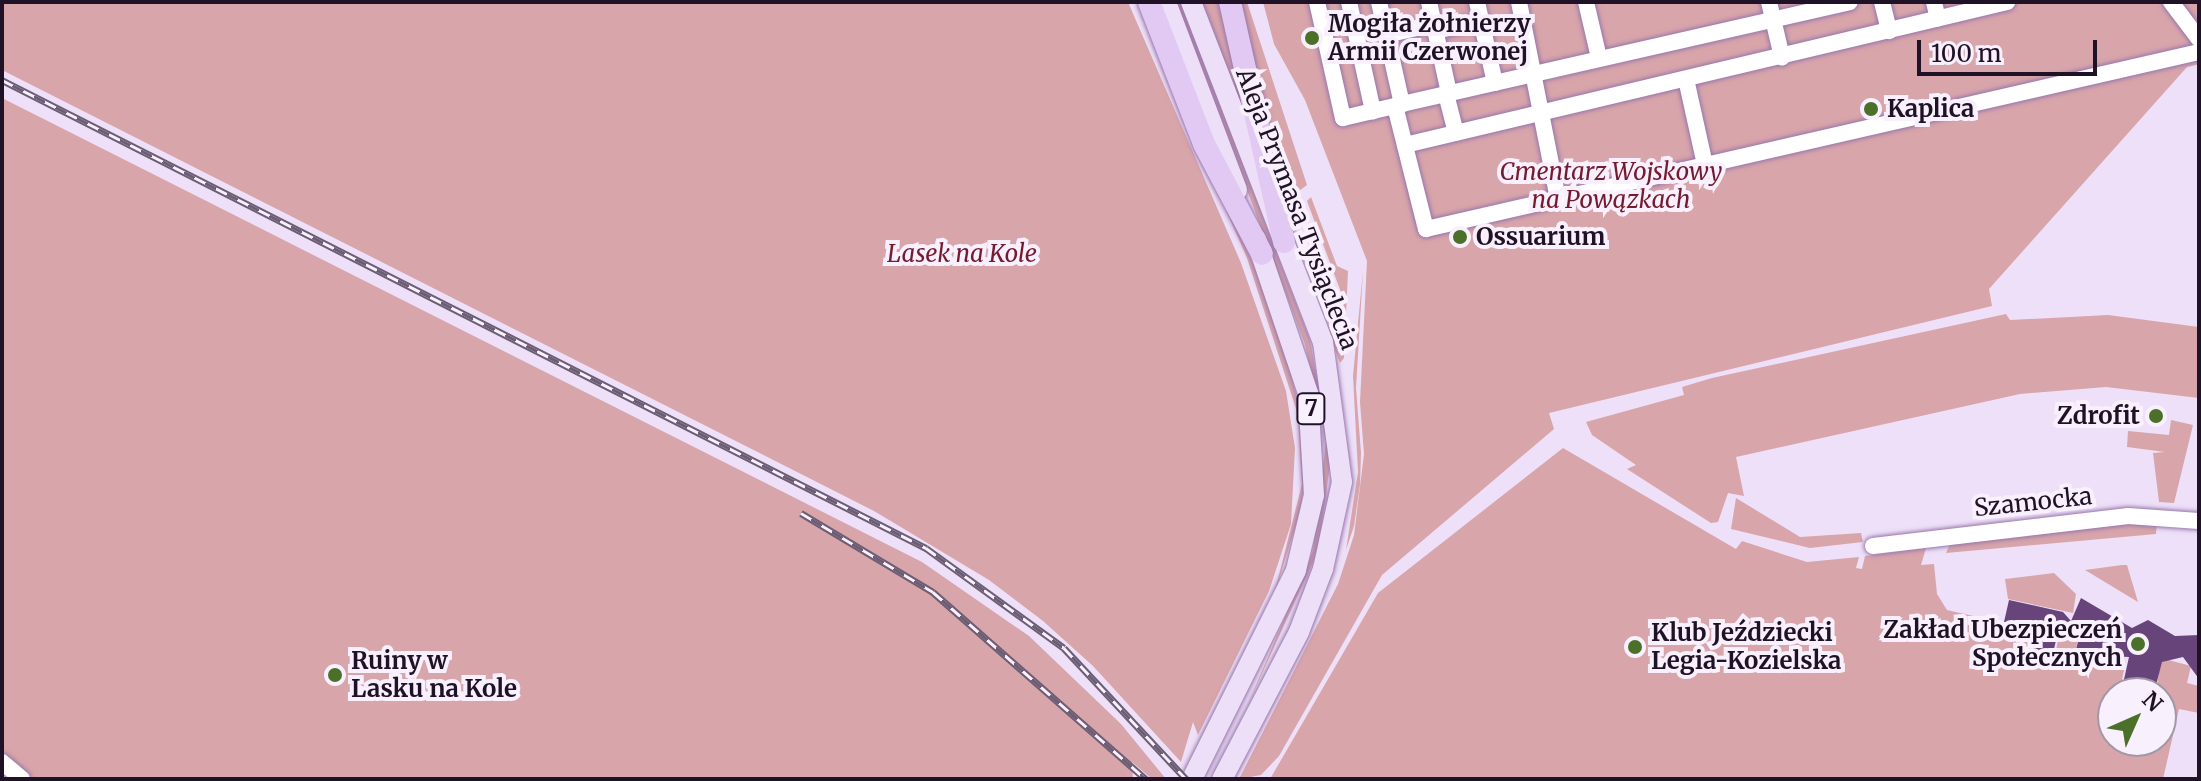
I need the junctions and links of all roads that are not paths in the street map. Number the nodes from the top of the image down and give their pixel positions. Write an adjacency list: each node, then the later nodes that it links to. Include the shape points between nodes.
1 (1149, 2): 40 (highway, via 1204,144)
2 (1166, 2): 40 (main road, Aleja Prymasa Tysiąclecia / 7)
3 (1191, 2): 39 (main road, Aleja Prymasa Tysiąclecia / 7)
4 (1230, 2): 39 (highway)
5 (1317, 2): 33 (street, via 1343,118)
6 (1349, 2): 33 (street)
7 (1379, 2): 23 (street)
8 (1429, 2): 21 (street)
9 (1477, 2): 20 (street)
10 (1519, 2): 28 (street)
11 (1586, 2): 27 (street)
12 (1769, 2): 18 (street)
13 (1850, 2): 18 (street)
14 (1882, 2): 22 (street)
15 (1934, 2): 19 (street)
16 (2171, 2): 24 (street)
17 (1996, 3): 19 (street)
18 (1773, 19): 26 (street); 27 (street)
19 (1938, 19): 22 (street)
20 (1481, 21): 21 (street); 30 (street)
21 (1434, 28): 23 (street); 31 (street)
22 (1889, 31): 26 (street)
23 (1386, 35): 32 (street)
24 (2199, 39)
25 (2199, 52): 37 (street)
26 (1782, 57): 29 (street)
27 (1599, 58): 28 (street)
28 (1533, 74): 30 (street); 34 (street)
29 (1686, 79): 34 (street); 37 (street)
30 (1495, 83): 31 (street)
31 (1447, 94): 32 (street); 35 (street)
32 (1398, 105): 33 (street); 36 (street)
33 (1373, 111)
34 (1541, 113): 35 (street); 38 (street)
35 (1456, 133): 36 (street)
36 (1405, 145): 38 (street, via 1426,229)
37 (1705, 165): 38 (street)
38 (1558, 199)
39 (1284, 242): 46 (main road, Aleja Prymasa Tysiąclecia / 7, via 1323,342 1342,482 1323,569)
40 (1262, 254): 45 (main road, Aleja Prymasa Tysiąclecia / 7, via 1308,393 1314,495 1296,570)
41 (2199, 521): 42 (street, Szamocka, via 2128,516)
42 (1873, 546)
43 (2, 762): 44 (street)
44 (22, 779)
45 (1192, 779)
46 (1222, 779)

